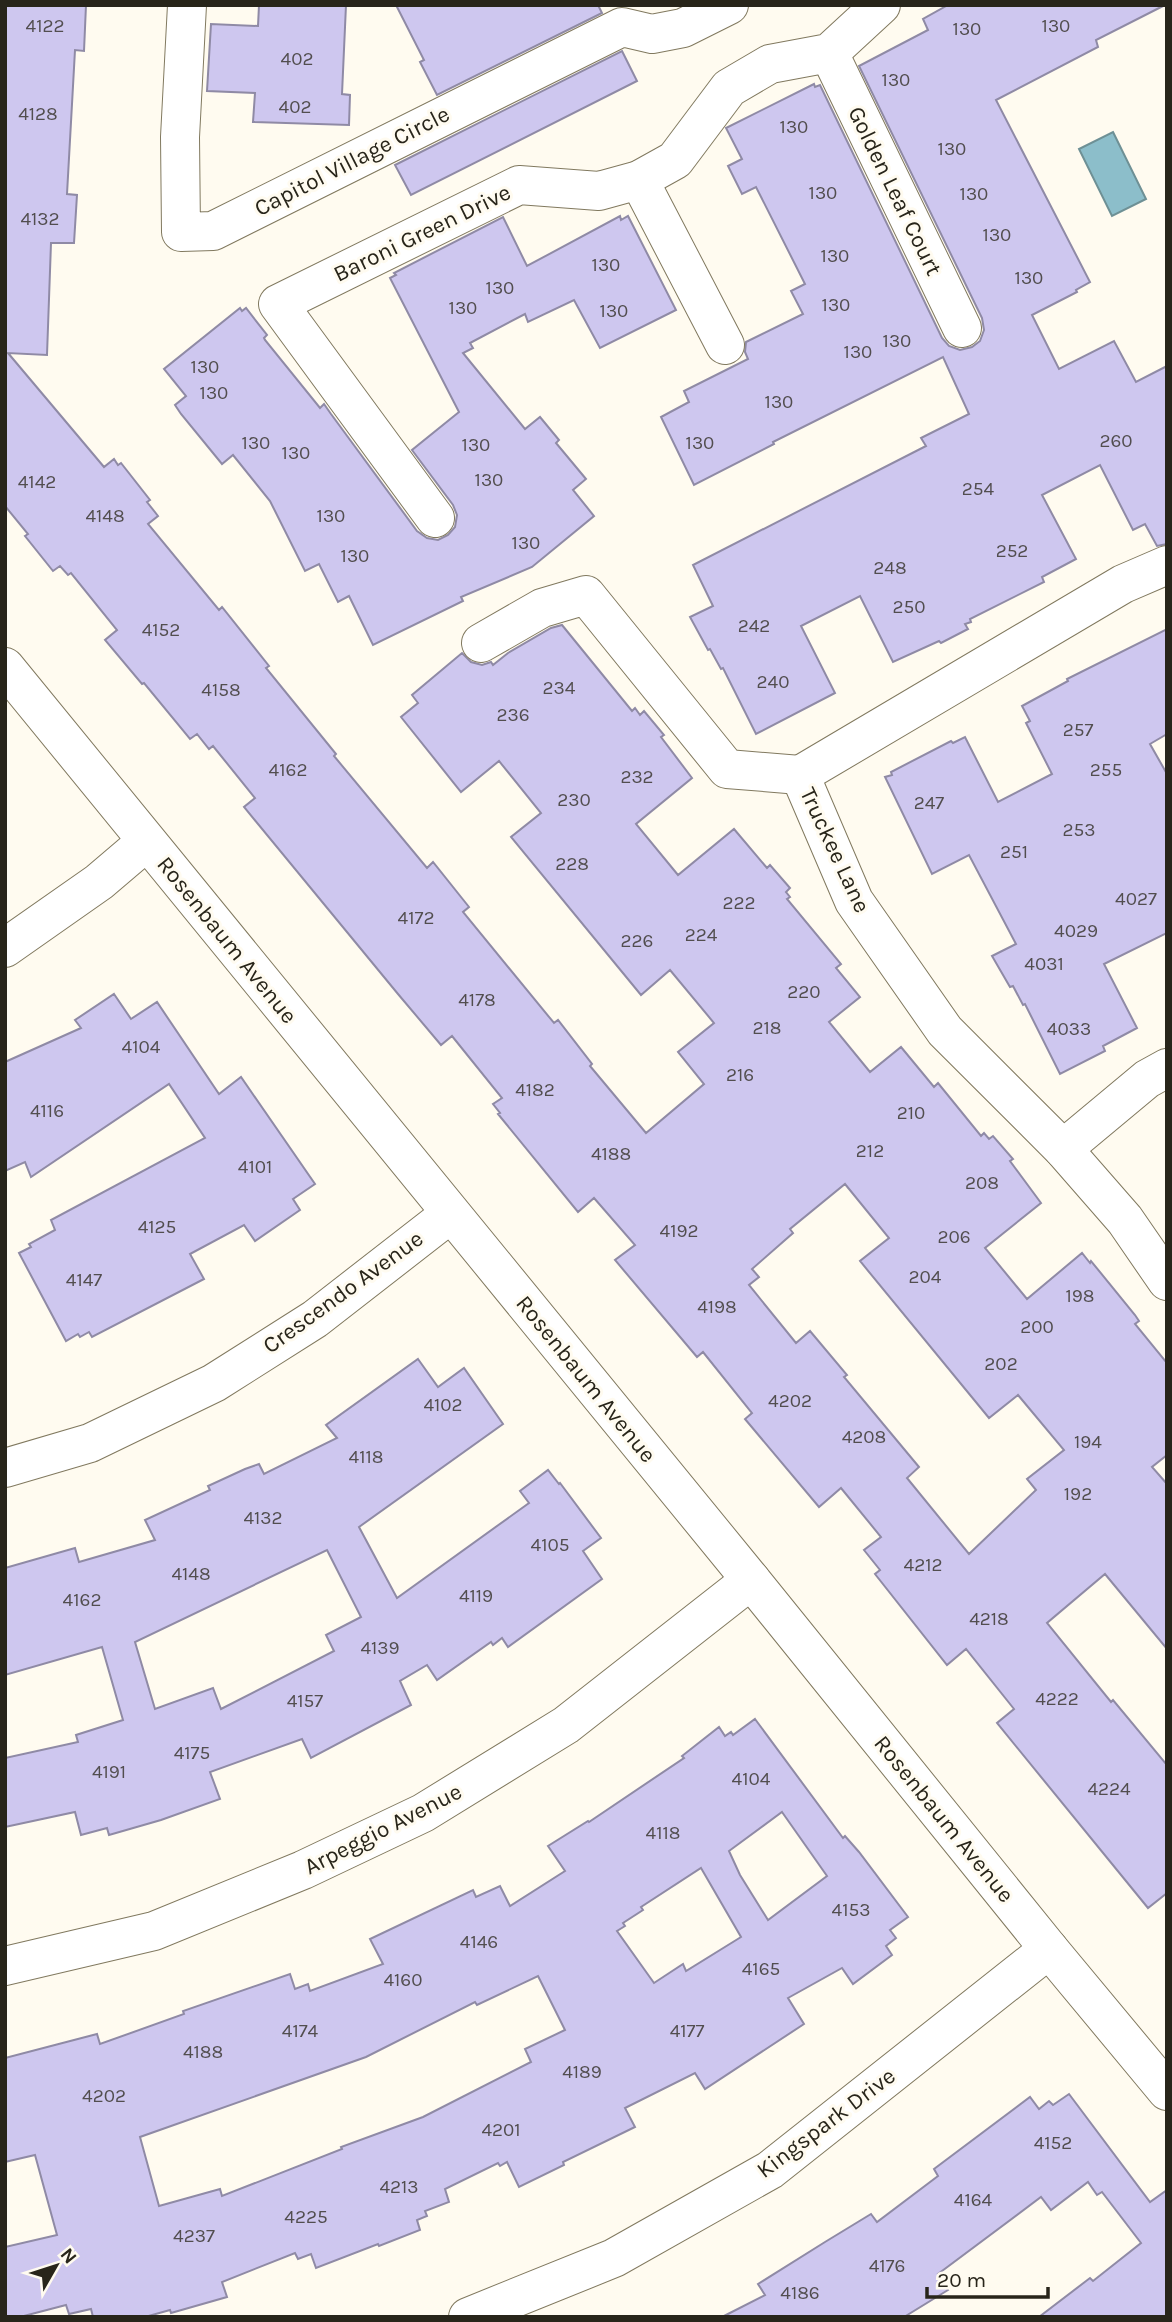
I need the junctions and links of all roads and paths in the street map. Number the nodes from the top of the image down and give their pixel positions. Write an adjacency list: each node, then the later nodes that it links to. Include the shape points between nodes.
1 (187, 5): 2 (street, Capitol Village Circle, via 180,137 181,232 213,231 622,27 652,34 683,28)
2 (729, 5)
3 (881, 5): 4 (street)
4 (829, 53): 5 (street, Baroni Green Drive, via 770,64 729,88 676,160); 6 (street, Golden Leaf Court)
5 (639, 180): 7 (street); 8 (street, Baroni Green Drive, via 599,191 519,185 278,304)
6 (962, 328)
7 (725, 345)
8 (435, 518)
9 (1167, 565): 12 (street, Truckee Lane, via 1124,584)
10 (481, 643): 12 (street, via 541,608 586,594 727,769)
11 (5, 667): 13 (street, Rosenbaum Avenue)
12 (800, 775): 16 (street, Truckee Lane, via 855,901 945,1031)
13 (146, 842): 14 (street, via 99,882); 17 (street, Rosenbaum Avenue)
14 (5, 948)
15 (1167, 1068): 16 (street, via 1147,1079)
16 (1063, 1149): 18 (street, Truckee Lane, via 1125,1220)
17 (450, 1214): 19 (street, Crescendo Avenue, via 315,1319 214,1383 90,1443); 20 (street, Rosenbaum Avenue)
18 (1167, 1281)
19 (5, 1468)
20 (751, 1580): 21 (street, Rosenbaum Avenue); 22 (street, Arpeggio Avenue, via 566,1725 424,1813 303,1870 154,1931)
21 (1049, 1949): 23 (street, Rosenbaum Avenue); 24 (street, Kingspark Drive, via 770,2170 614,2258)
22 (5, 1966)
23 (1167, 2091)
24 (468, 2317)

